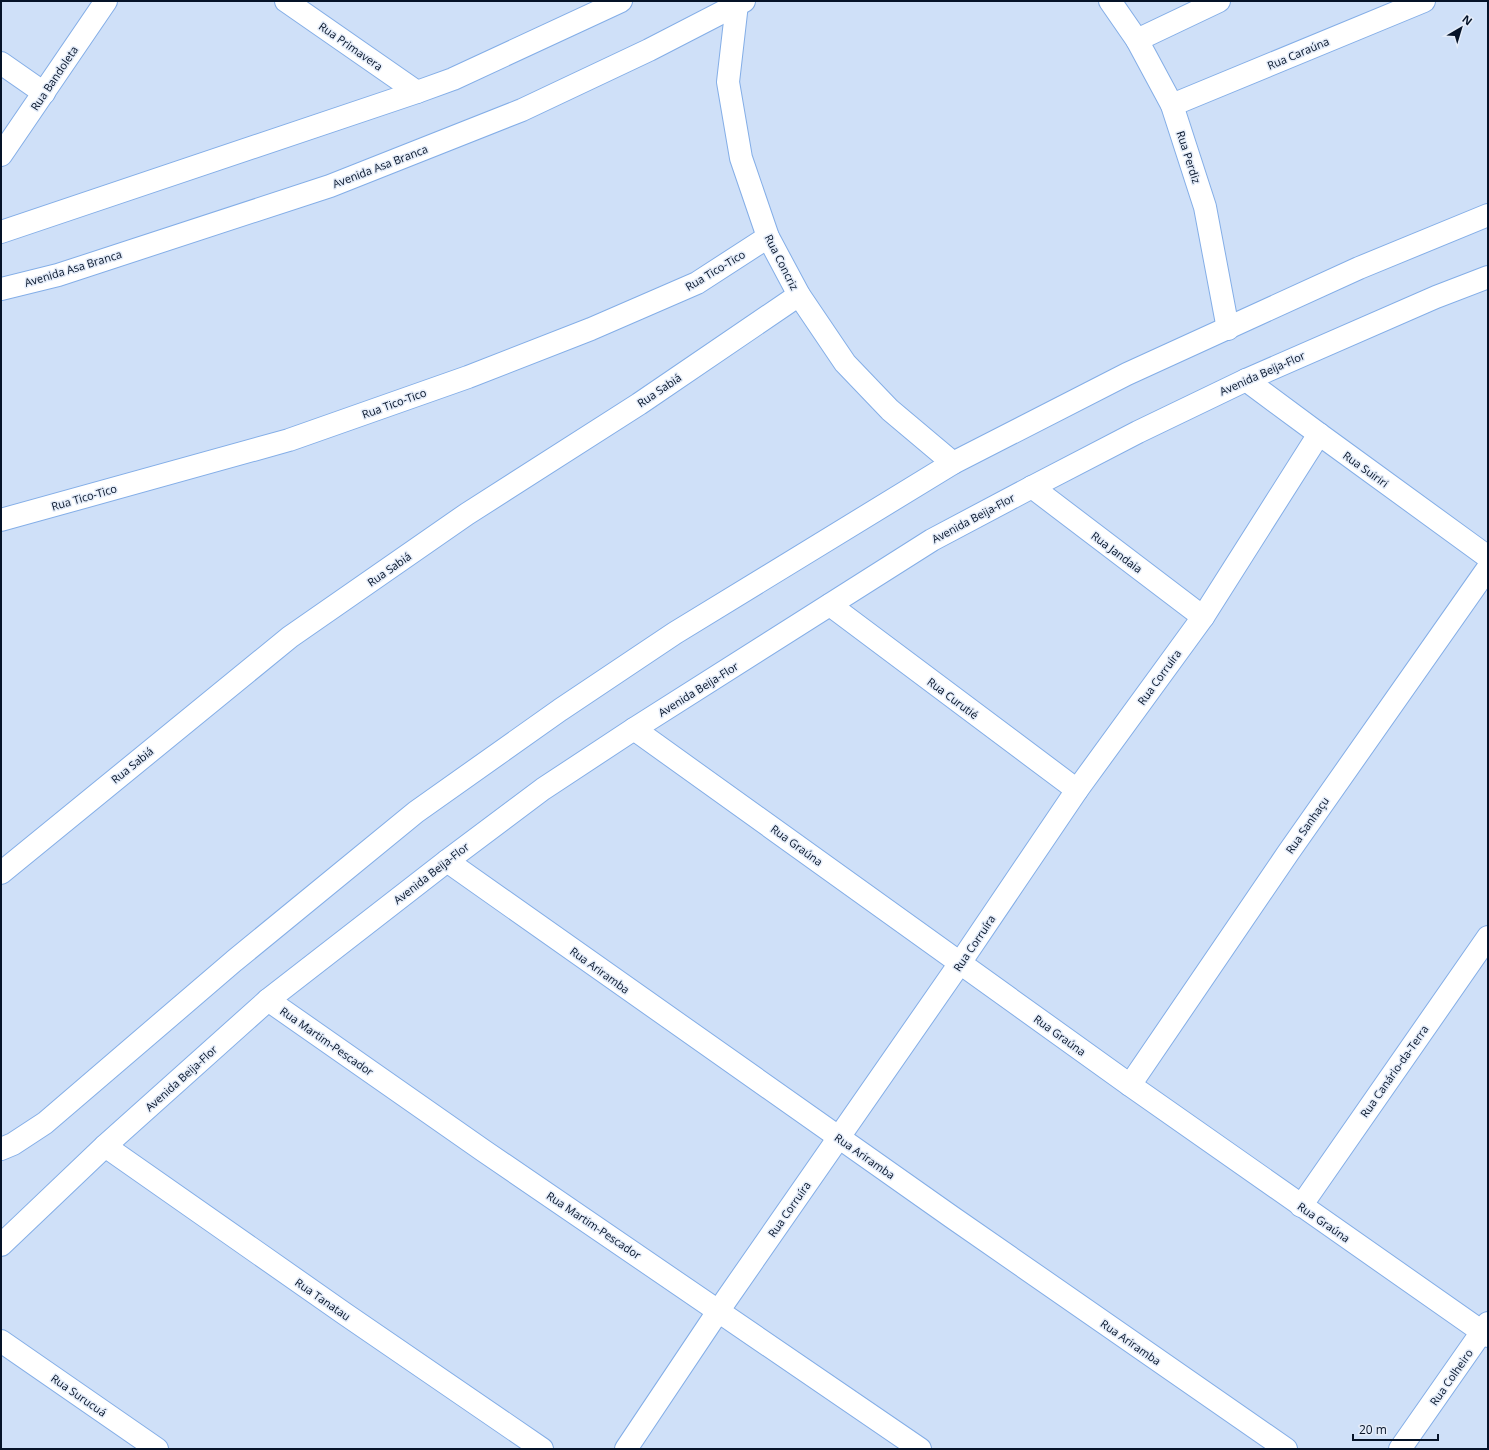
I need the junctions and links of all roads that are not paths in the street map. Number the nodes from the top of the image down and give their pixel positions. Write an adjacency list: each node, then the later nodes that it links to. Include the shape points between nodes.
1 (106, 1): 11 (street, Rua Bandoleta)
2 (286, 1): 10 (street, Rua Primavera)
3 (621, 1): 10 (street, via 453,79)
4 (1110, 1): 8 (street, Rua Perdiz)
5 (1219, 1): 8 (street)
6 (1424, 1): 12 (street, Rua Caraúna)
7 (741, 3): 16 (street, Rua Concriz, via 728,82 741,158); 18 (street, Avenida Asa Branca, via 522,110 330,186 58,275)
8 (1137, 40): 12 (street, Rua Perdiz)
9 (1, 63): 11 (street)
10 (416, 92): 15 (street)
11 (44, 93): 13 (street, Rua Bandoleta)
12 (1172, 105): 20 (street, Rua Perdiz, via 1204,207)
13 (1, 155)
14 (1488, 215): 20 (street, via 1359,268)
15 (1, 232)
16 (768, 237): 19 (street, Rua Concriz); 25 (street, Rua Tico-Tico, via 697,283 591,329 468,377 289,440)
17 (1488, 277): 21 (street, Avenida Beija-Flor)
18 (1, 289)
19 (799, 295): 23 (street, Rua Concriz, via 844,363 890,410); 33 (street, Rua Sabiá, via 639,404 467,514 290,637)
20 (1228, 328): 23 (street, via 1127,374)
21 (1246, 380): 22 (street, Rua Suiriri); 24 (street, Avenida Beija-Flor)
22 (1319, 434): 26 (street, Rua Suiriri); 29 (street, Rua Corruíra)
23 (953, 463): 40 (street, via 675,633 560,710 416,812 234,960 45,1123)
24 (1032, 487): 28 (street, Avenida Beija-Flor, via 932,540); 29 (street, Rua Jandaia)
25 (1, 520)
26 (1488, 557)
27 (1488, 568): 37 (street, Rua Sanhaçu, via 1288,853)
28 (830, 605): 30 (street, Avenida Beija-Flor); 31 (street, Rua Curutié)
29 (1203, 617): 31 (street, Rua Corruíra)
30 (634, 729): 32 (street, Avenida Beija-Flor, via 543,789); 35 (street, Rua Graúna)
31 (1077, 790): 35 (street, Rua Corruíra)
32 (446, 861): 36 (street, Avenida Beija-Flor); 38 (street, Rua Ariramba)
33 (1, 873)
34 (1488, 937): 41 (street, Rua Canário-da-Terra)
35 (960, 963): 37 (street, Rua Graúna); 38 (street, Rua Corruíra)
36 (268, 1000): 39 (street, Avenida Beija-Flor); 43 (street, Rua Martim-Pescador)
37 (1130, 1085): 41 (street, Rua Graúna)
38 (838, 1138): 43 (street, Rua Corruíra); 50 (street, Rua Ariramba)
39 (105, 1146): 42 (street, Avenida Beija-Flor); 47 (street, Rua Tanatau)
40 (1, 1149)
41 (1301, 1206): 44 (street, Rua Graúna)
42 (1, 1245)
43 (719, 1310): 48 (street, Rua Corruíra); 49 (street, Rua Martim-Pescador)
44 (1486, 1331): 51 (street, Rua Colheiro)
45 (1, 1340): 46 (street, Rua Surucuá)
46 (157, 1449)
47 (542, 1449)
48 (626, 1449)
49 (920, 1449)
50 (1286, 1449)
51 (1400, 1449)

